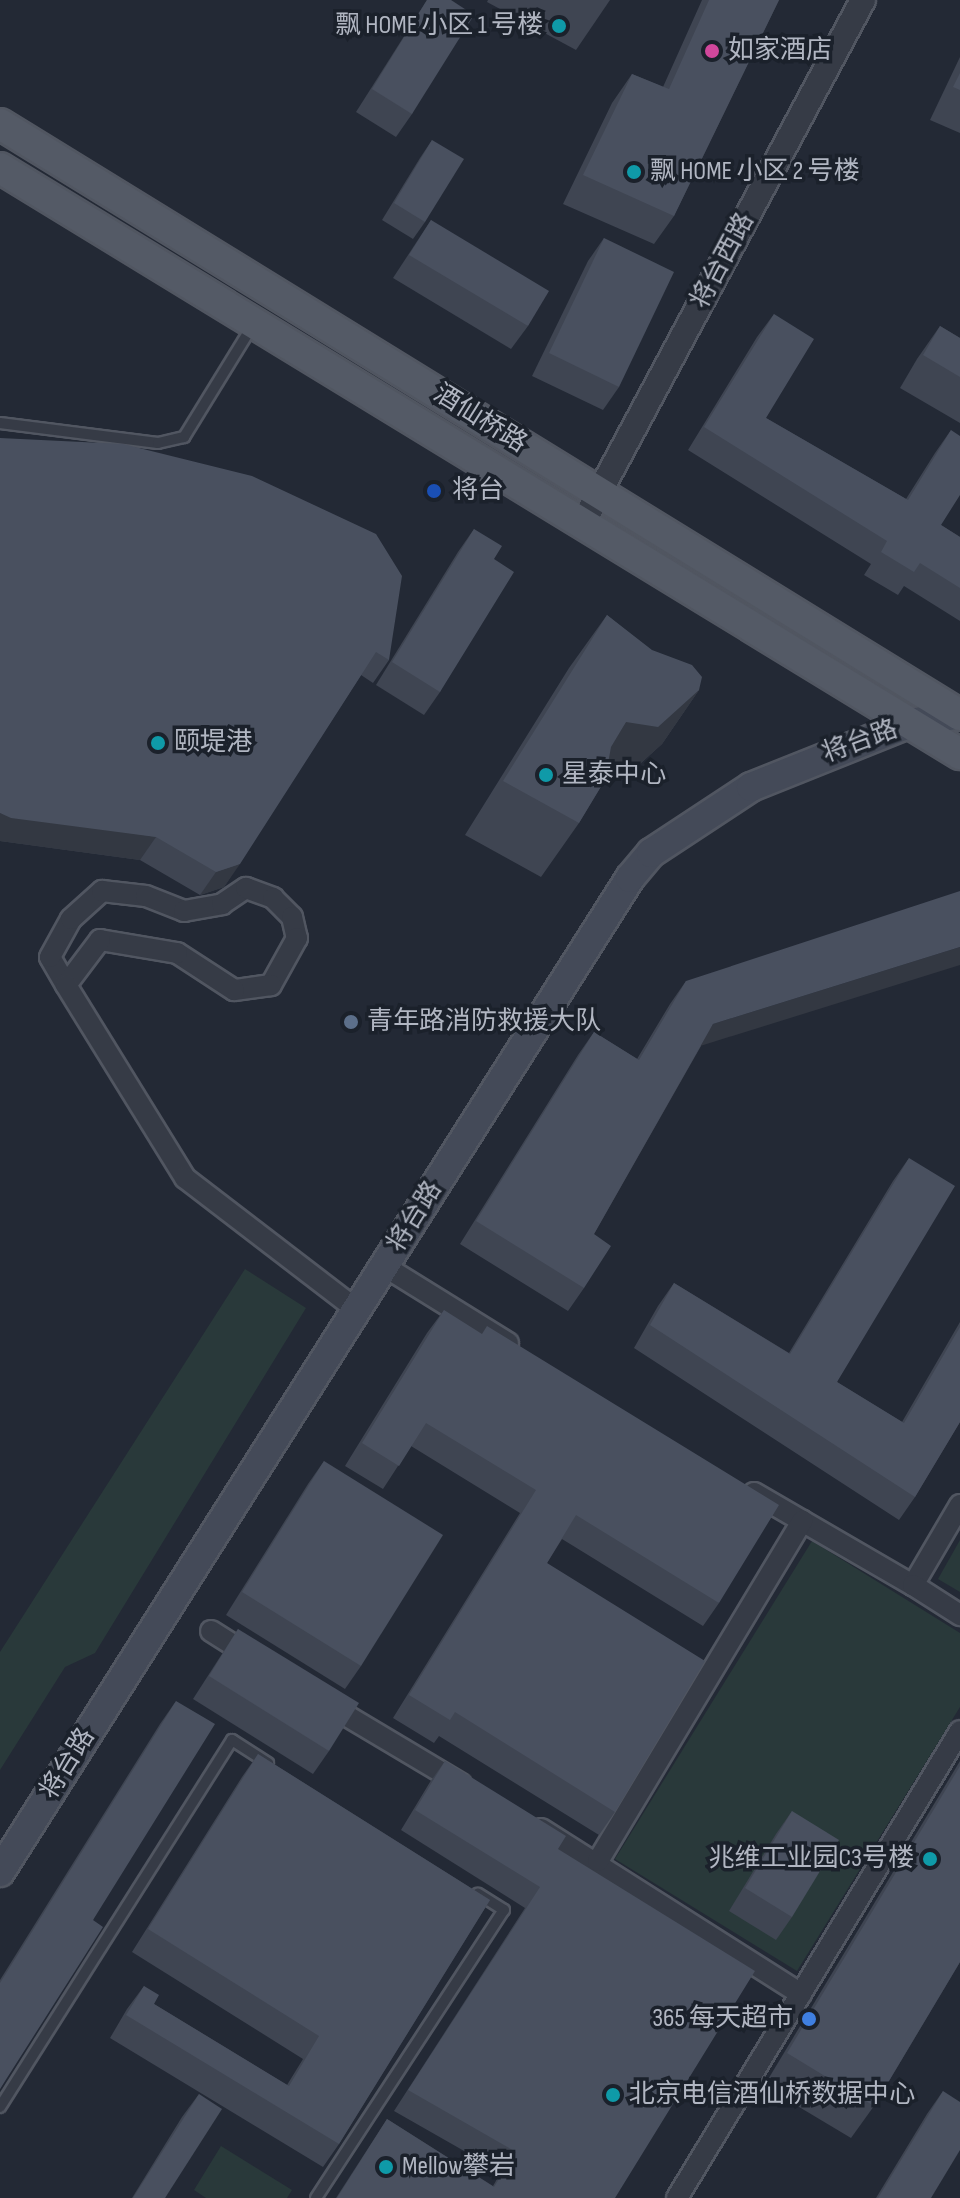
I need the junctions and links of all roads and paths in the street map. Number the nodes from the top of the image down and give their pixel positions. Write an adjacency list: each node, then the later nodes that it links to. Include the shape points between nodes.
1 (863, 0): 6 (street, 将台西路)
2 (0, 124): 6 (main road, 酒仙桥路)
3 (0, 168): 4 (main road, 酒仙桥路)
4 (254, 323): 5 (lane, via 184,437 158,443); 7 (main road, 酒仙桥路)
5 (0, 423)
6 (600, 493): 7 (street, 将台西路); 8 (main road, 酒仙桥路)
7 (583, 523): 9 (main road, 酒仙桥路)
8 (960, 714): 9 (main road, 将台路)
9 (911, 723): 10 (main road, 酒仙桥路); 12 (main road, 将台路, via 751,787 651,853)
10 (960, 754)
11 (66, 985): 11 (street, via 50,957 71,919 102,891 146,896 184,911 222,904 246,888 273,898 292,917 297,938 271,985 234,990 177,953 100,940); 13 (street, via 185,1178)
12 (384, 1266): 13 (main road, 将台路); 14 (street)
13 (357, 1310): 28 (main road, 将台路)
14 (523, 1352)
15 (735, 1481): 17 (street)
16 (960, 1505): 18 (street)
17 (802, 1521): 18 (street); 27 (street)
18 (913, 1585): 19 (street)
19 (960, 1615)
20 (211, 1631): 21 (street)
21 (275, 1672)
22 (301, 1688): 25 (street)
23 (960, 1731): 30 (street)
24 (283, 1772): 31 (lane, via 232,1740)
25 (487, 1799)
26 (515, 1814): 27 (street)
27 (598, 1861): 30 (street)
28 (0, 1872)
29 (465, 1886): 32 (lane, via 504,1910)
30 (801, 1994): 33 (street)
31 (0, 2107)
32 (316, 2198)
33 (677, 2198)

